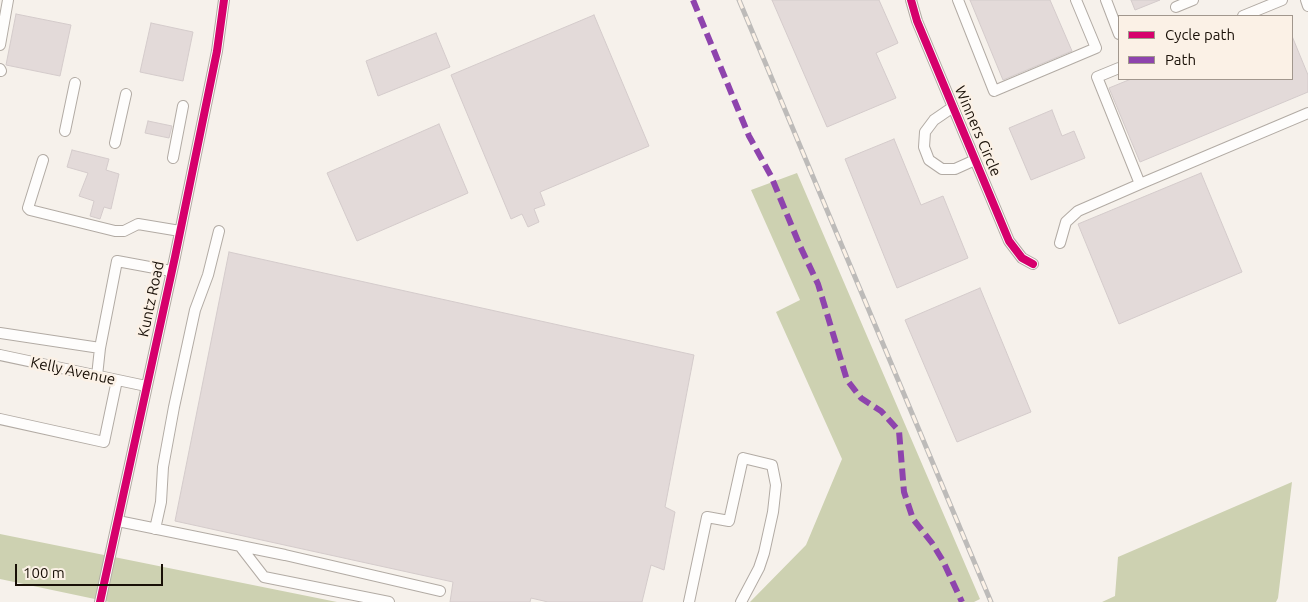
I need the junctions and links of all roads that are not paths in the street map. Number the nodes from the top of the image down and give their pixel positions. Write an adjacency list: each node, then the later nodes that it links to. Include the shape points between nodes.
1 (8, 0): 14 (street)
2 (224, 0): 27 (street, Kuntz Road, via 217,51)
3 (911, 0): 19 (street, Winners Circle)
4 (958, 0): 5 (street, via 994,91 1096,48)
5 (1076, 0)
6 (1106, 0): 13 (street)
7 (1193, 0): 11 (street)
8 (1282, 0): 12 (street)
9 (1306, 0): 10 (street)
10 (1308, 6)
11 (1176, 7)
12 (1245, 15)
13 (1118, 31)
14 (0, 45)
15 (1118, 68): 26 (street, via 1097,77)
16 (75, 83): 21 (street)
17 (126, 94): 22 (street)
18 (183, 106): 23 (street)
19 (953, 107): 25 (street, Winners Circle); 25 (street, via 934,120 925,132 924,147 929,160 942,169 955,169)
20 (1308, 113): 26 (street)
21 (65, 131)
22 (116, 143)
23 (173, 158)
24 (43, 160): 27 (street, via 30,210 115,231 124,231 138,224)
25 (975, 160): 30 (street, Winners Circle, via 1009,241 1022,258)
26 (1140, 184): 29 (street, via 1078,211 1066,222)
27 (180, 231): 31 (street, Kuntz Road)
28 (219, 231): 40 (street, via 195,310 176,397)
29 (1060, 243)
30 (1033, 264)
31 (172, 271): 33 (street, via 117,262); 37 (street, Kuntz Road)
32 (0, 333): 33 (street)
33 (100, 348): 35 (street)
34 (0, 355): 35 (street, Kelly Avenue)
35 (97, 376): 36 (street, Kelly Avenue)
36 (117, 380): 37 (street, Kelly Avenue); 38 (street, via 104,442)
37 (146, 386): 39 (street, Kuntz Road)
38 (0, 419)
39 (118, 521): 40 (street); 43 (street, Kuntz Road)
40 (155, 529): 41 (street)
41 (240, 546): 42 (street); 44 (street, via 264,577)
42 (440, 591)
43 (100, 602)
44 (389, 602)
45 (689, 602): 46 (street, via 707,517 729,521 743,458 772,464 776,485 760,568)
46 (741, 602)

